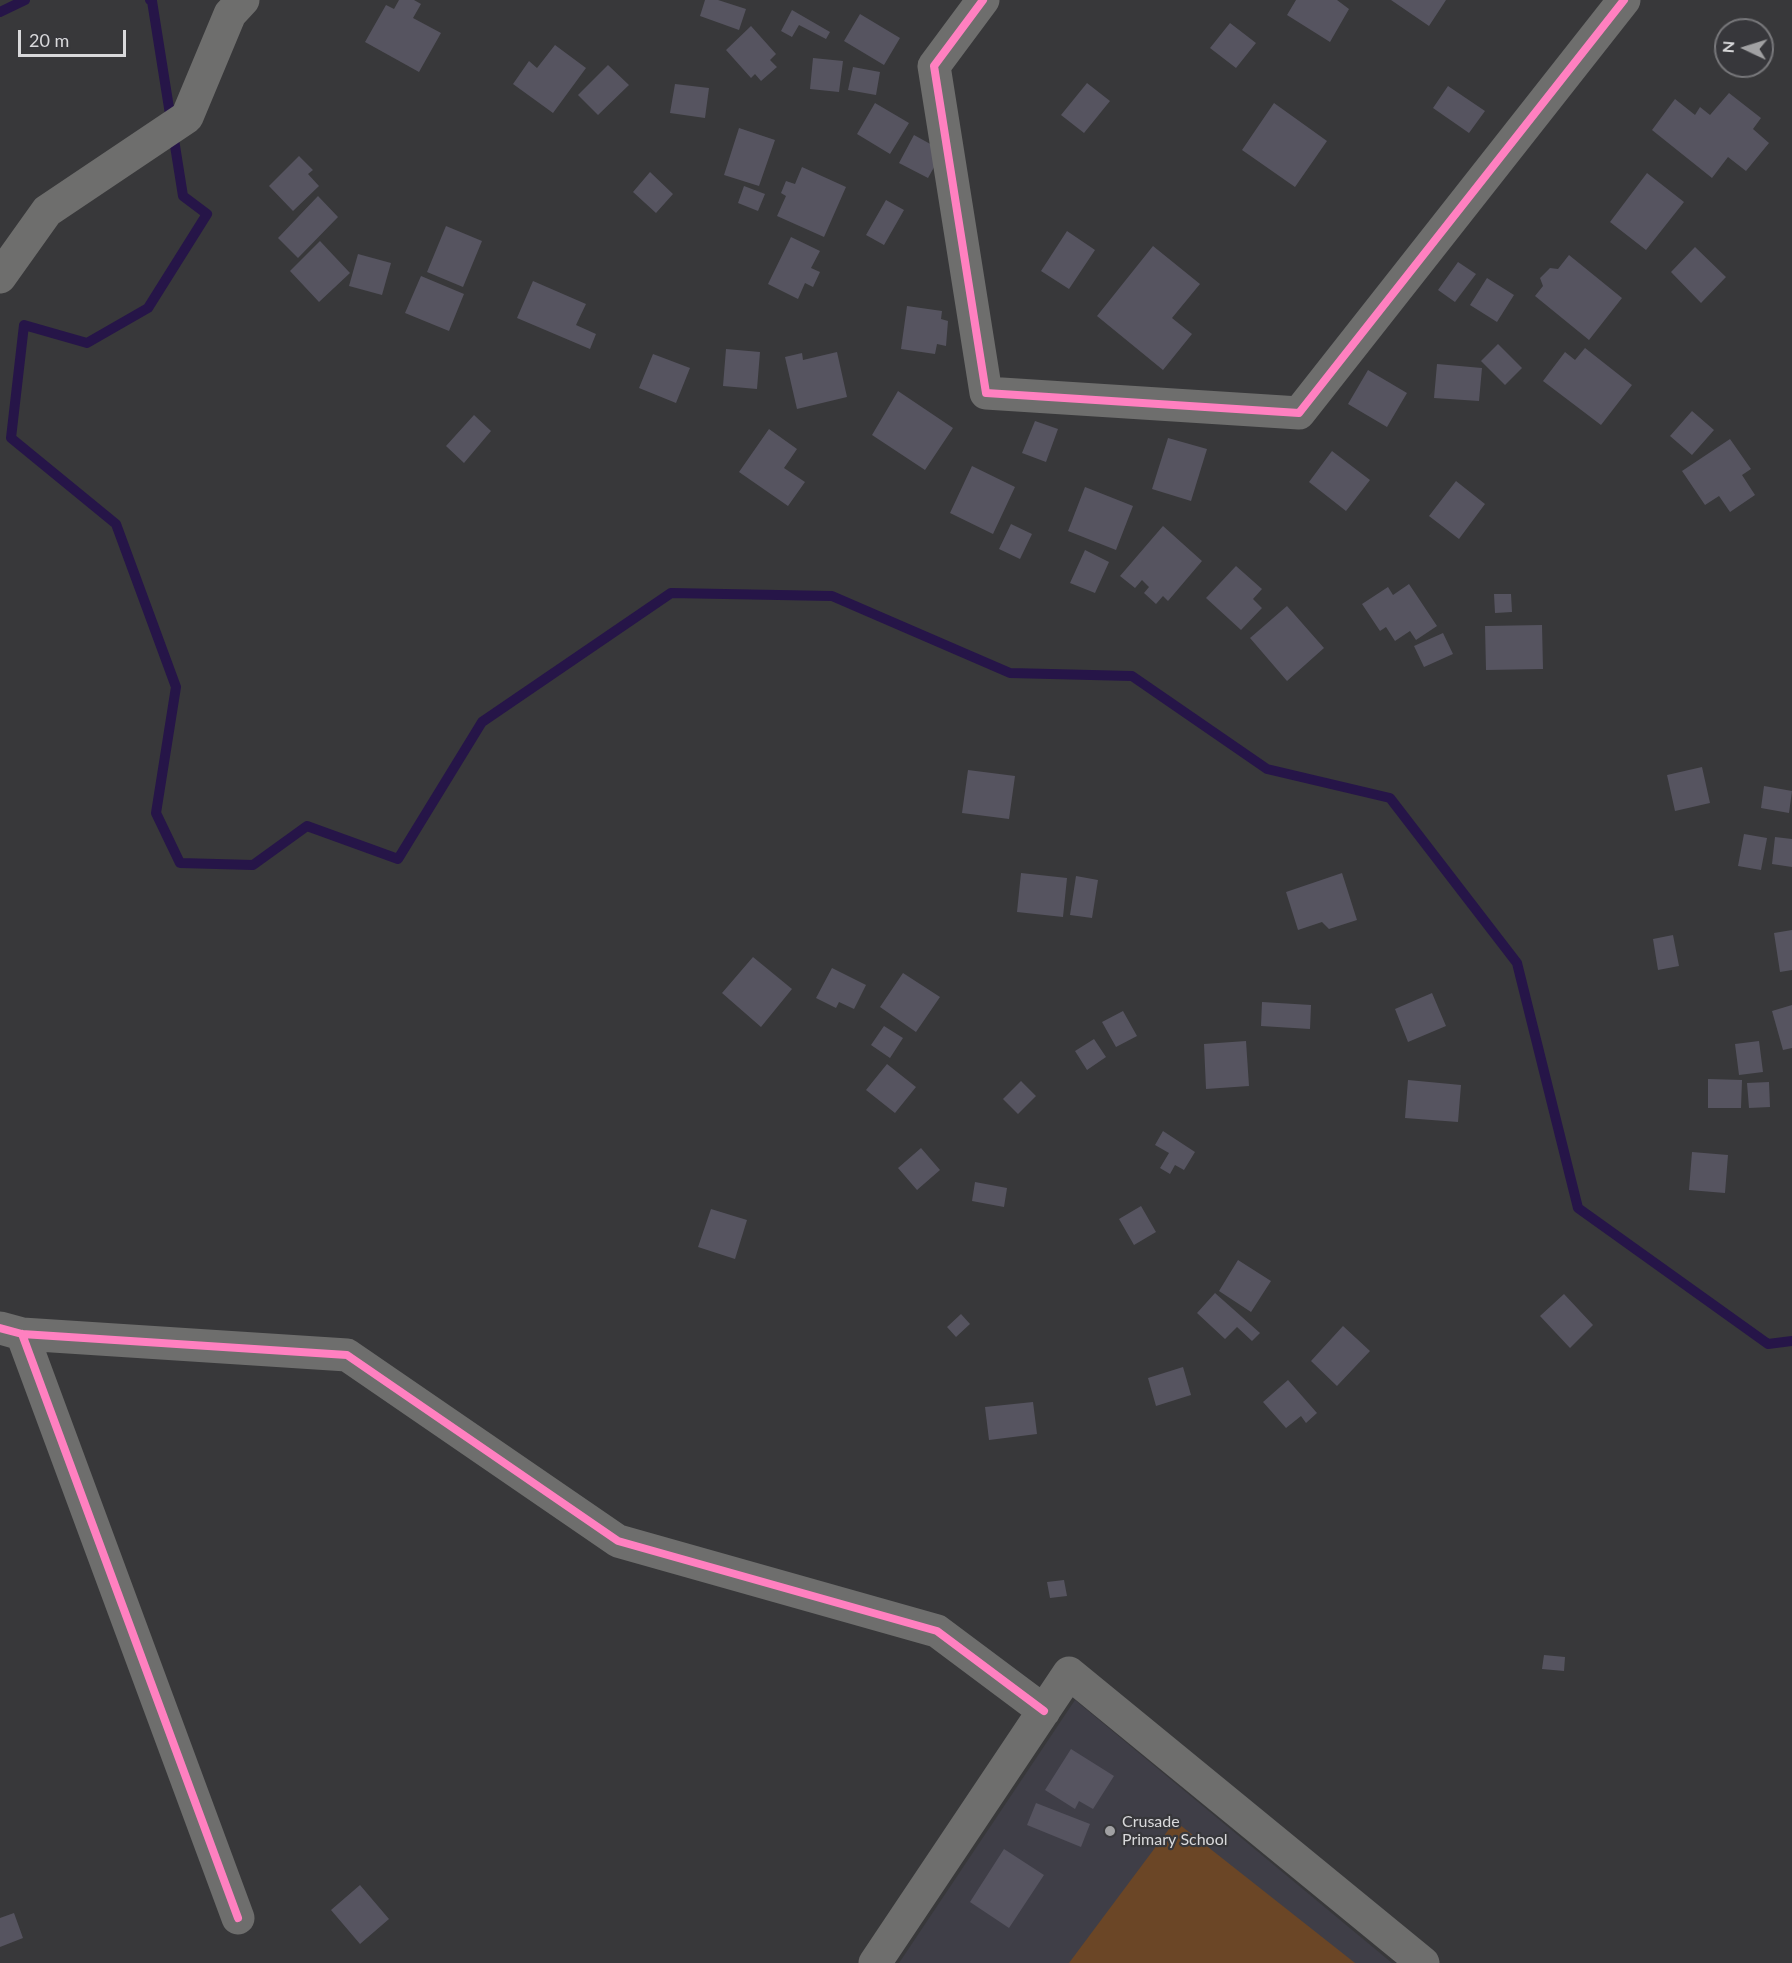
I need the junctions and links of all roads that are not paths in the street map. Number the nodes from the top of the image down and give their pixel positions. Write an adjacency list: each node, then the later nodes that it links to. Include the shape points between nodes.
1 (243, 0): 4 (street, via 230,14 187,117 47,211)
2 (983, 0): 3 (street, via 934,66 986,393 1299,413)
3 (1624, 0)
4 (0, 277)
5 (11, 1331): 6 (street, via 347,1355 618,1541 937,1631); 7 (street)
6 (1044, 1711): 8 (street); 9 (street, via 1069,1673)
7 (238, 1918)
8 (875, 1963)
9 (1423, 1963)

